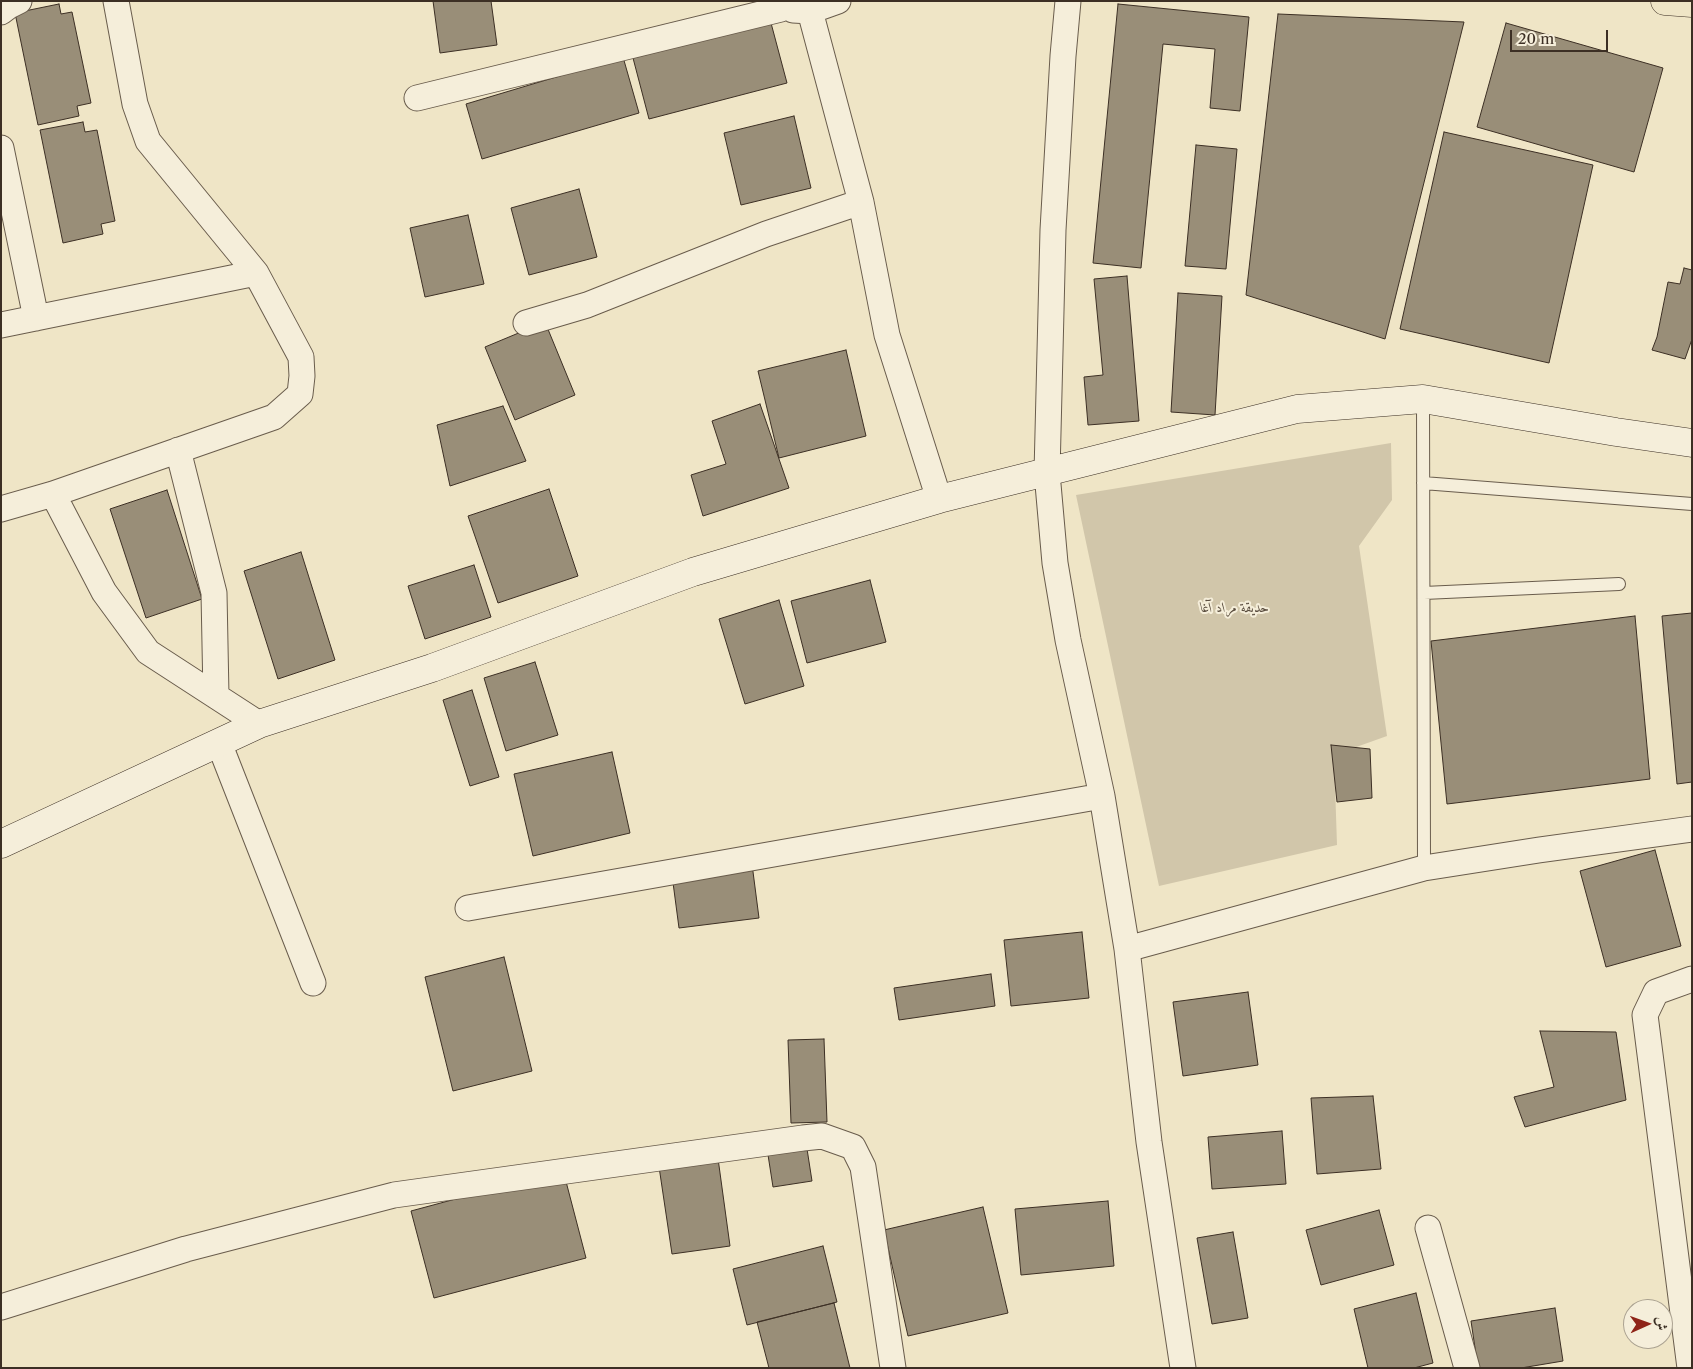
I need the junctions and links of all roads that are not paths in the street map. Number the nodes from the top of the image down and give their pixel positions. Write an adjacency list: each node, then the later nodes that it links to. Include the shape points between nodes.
1 (19, 1): 9 (street)
2 (116, 1): 13 (street, via 135,104 148,141)
3 (838, 1): 8 (street)
4 (1068, 1): 20 (street, via 1053,230)
5 (1665, 1): 6 (main road)
6 (1692, 2)
7 (770, 5): 8 (street); 10 (street)
8 (810, 11): 12 (street)
9 (1, 12)
10 (417, 98)
11 (1, 148): 14 (street)
12 (861, 202): 15 (street, via 766,234 587,305); 23 (street, via 886,335)
13 (256, 273): 14 (street); 19 (street, via 301,357 300,394 274,417)
14 (36, 318): 16 (street)
15 (526, 323)
16 (1, 324)
17 (1423, 399): 18 (street); 20 (street, via 1297,409); 21 (lane)
18 (1692, 443)
19 (178, 450): 22 (street); 28 (street, via 214,593)
20 (1047, 473): 23 (street); 31 (street, via 1068,640)
21 (1423, 483): 24 (lane); 27 (lane)
22 (53, 494): 25 (street); 28 (street, via 104,592 148,652)
23 (939, 499): 29 (street, via 693,572 432,668)
24 (1692, 504)
25 (1, 509)
26 (1620, 584): 27 (lane)
27 (1424, 593): 34 (lane)
28 (216, 696): 29 (street)
29 (259, 724): 30 (street)
30 (219, 743): 33 (street); 38 (street)
31 (1102, 796): 35 (street); 36 (street)
32 (1692, 829): 34 (street)
33 (1, 844)
34 (1424, 868): 36 (street)
35 (468, 908)
36 (1128, 949): 42 (street, via 1149,1142)
37 (1692, 979): 44 (street, via 1656,992 1645,1015)
38 (313, 983)
39 (1428, 1228): 43 (street)
40 (1, 1307): 41 (street, via 186,1249 394,1195 822,1136 852,1147 864,1166)
41 (893, 1368)
42 (1183, 1368)
43 (1467, 1368)
44 (1690, 1368)

